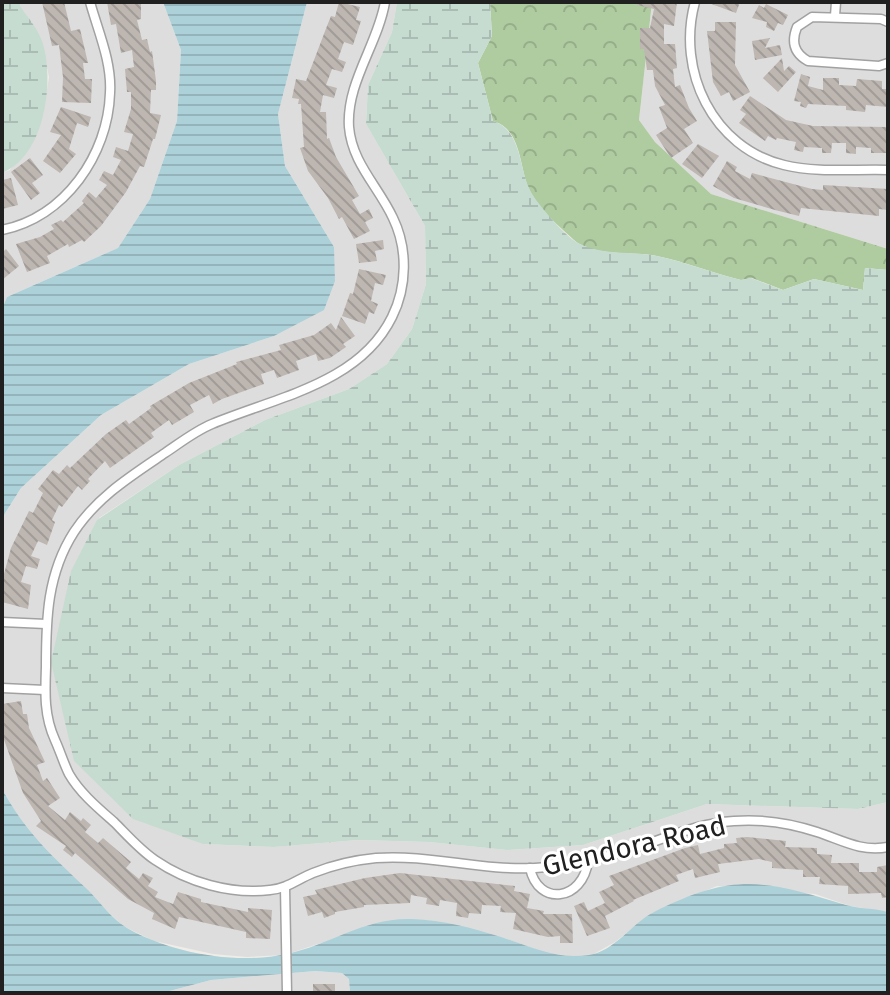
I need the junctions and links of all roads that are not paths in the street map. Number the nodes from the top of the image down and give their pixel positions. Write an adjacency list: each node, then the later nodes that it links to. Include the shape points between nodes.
1 (90, 2): 9 (street, via 108,63 110,93 99,146 60,202)
2 (385, 2): 11 (street, Glendora Road, via 353,93 349,126 361,166 393,216 402,246 395,312 362,358 345,369 206,426 108,492 75,530 61,556)
3 (695, 2): 8 (street, via 690,45 696,83 713,117 735,141 764,159 796,168)
4 (836, 2): 5 (street)
5 (835, 16): 6 (street); 7 (street, via 812,17 799,24 793,42 799,55 808,61)
6 (888, 22)
7 (888, 63)
8 (888, 170)
9 (2, 230)
10 (2, 622): 11 (street)
11 (46, 624): 13 (street, Glendora Road)
12 (2, 688): 13 (street)
13 (45, 690): 17 (street, Glendora Road, via 50,729 70,776 151,858 220,888)
14 (888, 847): 15 (street, Glendora Road, via 869,849 794,826 737,821 693,828)
15 (588, 861): 16 (street, Glendora Road); 16 (street, via 583,881 560,894 540,888)
16 (530, 868): 17 (street, Glendora Road, via 377,858 334,866)
17 (285, 887): 18 (street)
18 (287, 991)

